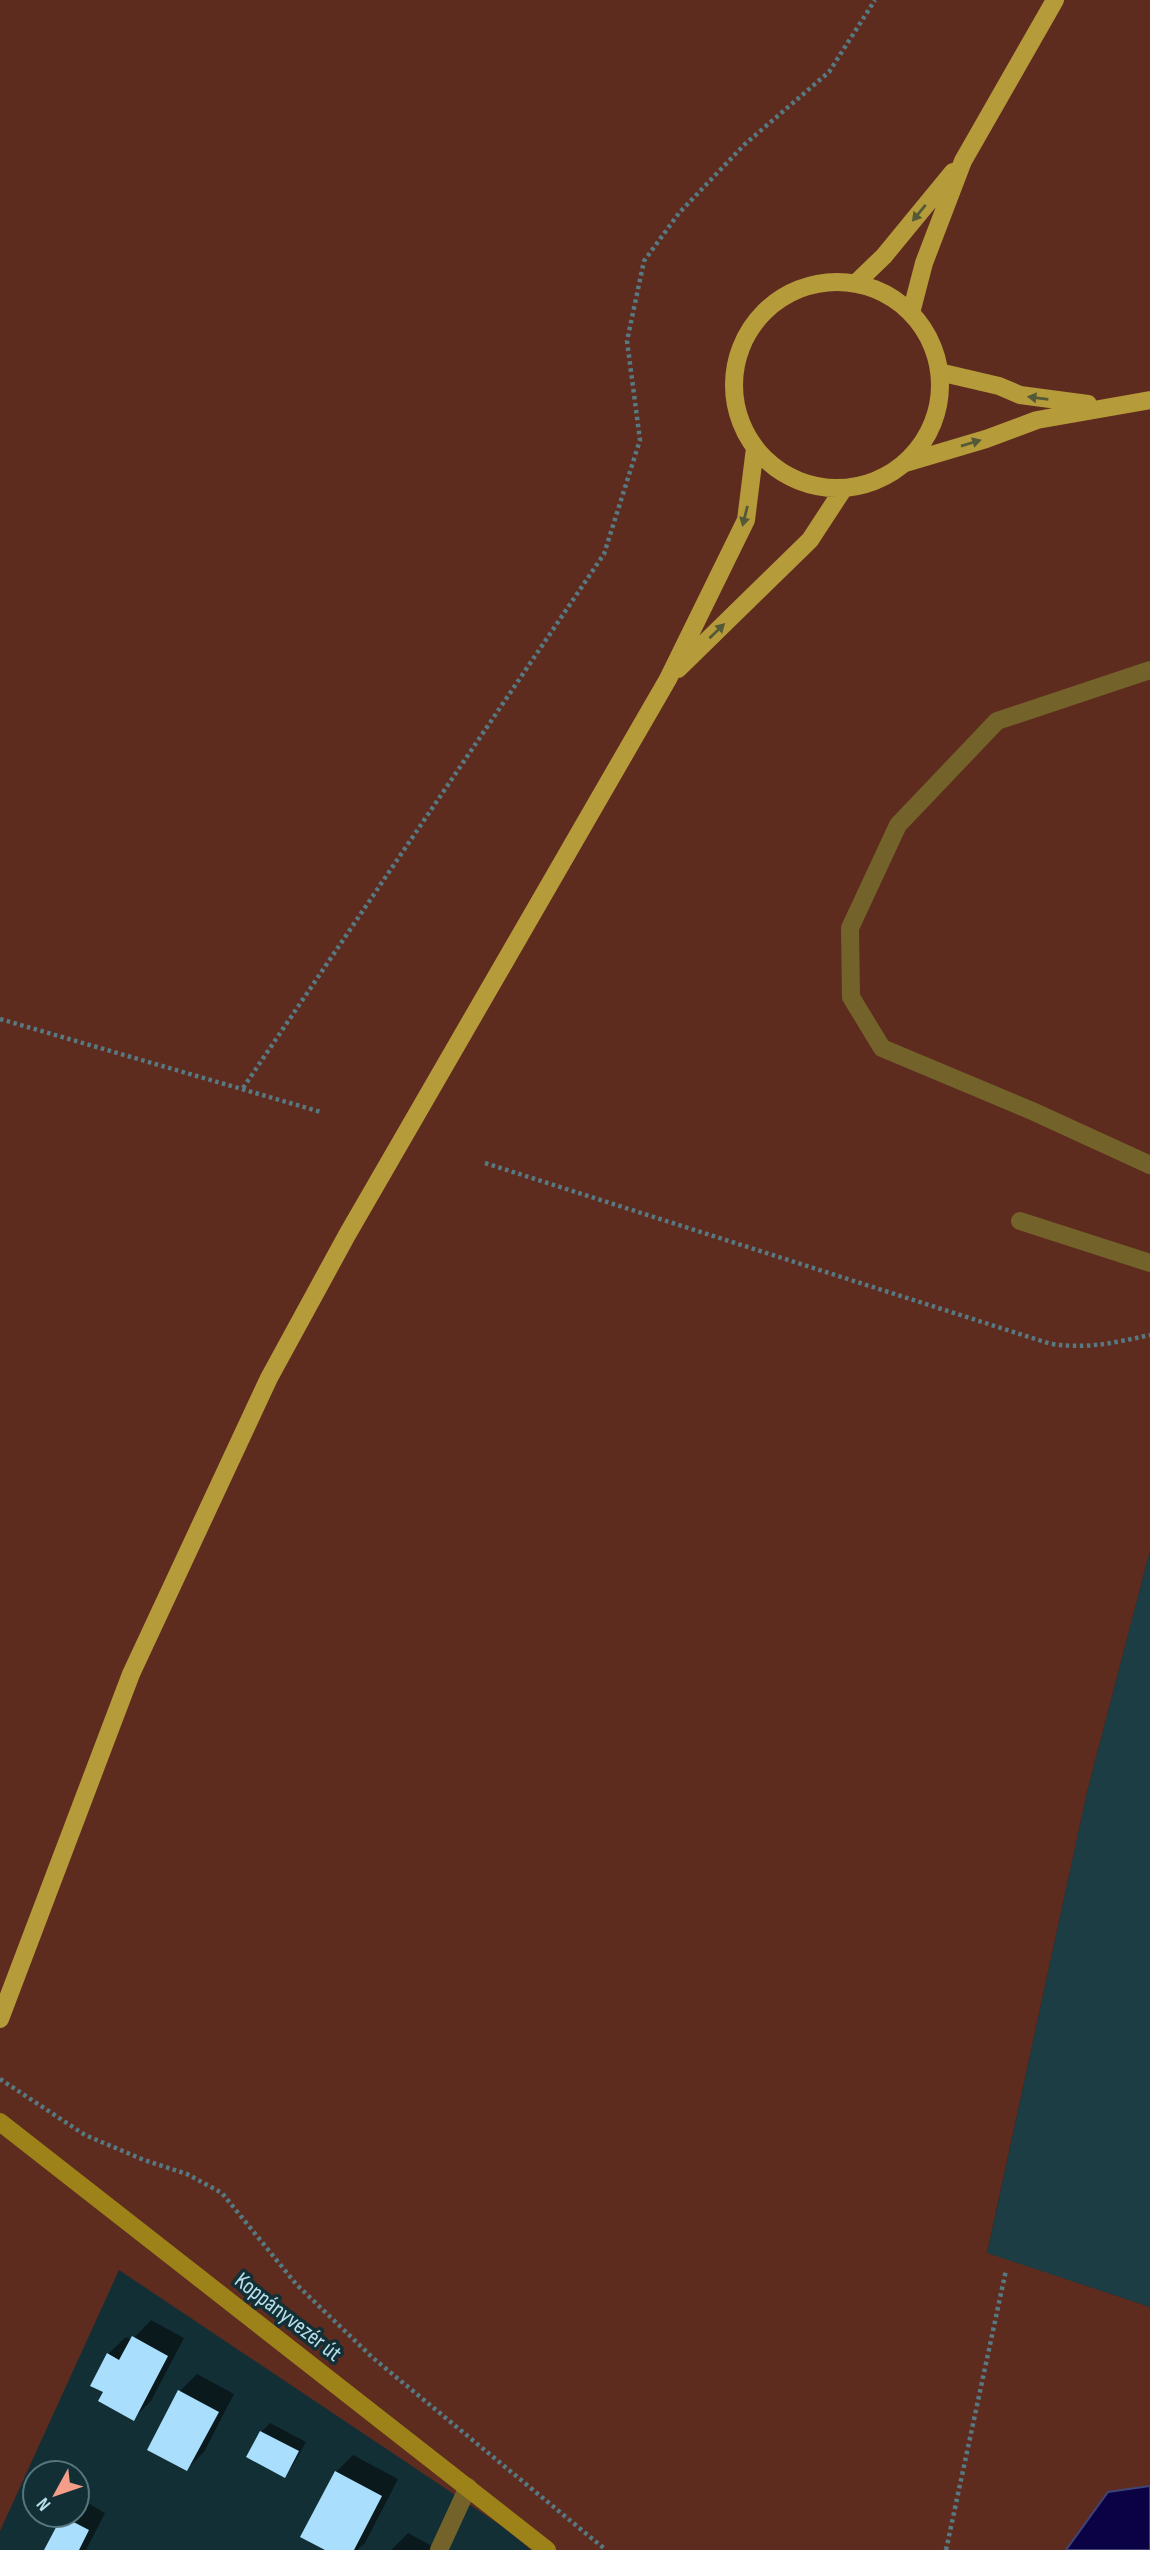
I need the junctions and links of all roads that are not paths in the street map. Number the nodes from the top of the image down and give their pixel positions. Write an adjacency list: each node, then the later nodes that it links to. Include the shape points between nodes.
1 (1055, 0): 2 (main road)
2 (962, 161): 3 (main road, one-way to 3); 4 (main road, via 924,263)
3 (856, 283): 4 (main road, via 886,294); 8 (main road, via 825,282 795,290 769,306 748,330 736,359 733,390 740,421)
4 (911, 313): 5 (main road, via 930,340)
5 (939, 372): 7 (main road, one-way to 5, via 1020,395); 9 (main road, via 938,406 927,437)
6 (1150, 400): 7 (main road)
7 (1105, 406): 9 (main road, one-way to 7, via 1037,419)
8 (755, 449): 10 (main road, via 779,471 800,481); 12 (main road, one-way to 12, via 746,520)
9 (905, 463): 10 (main road, via 876,481)
10 (844, 488): 12 (main road, one-way to 10, via 810,540)
11 (1150, 670): 13 (street, via 997,721 898,825 850,928 851,997 882,1048)
12 (668, 679): 16 (main road, via 269,1378 131,1674)
13 (1150, 1165)
14 (1020, 1221): 15 (street)
15 (1150, 1263)
16 (0, 2018)
17 (0, 2122): 18 (street, Koppányvezér út)
18 (468, 2487): 19 (street); 20 (street, Koppányvezér út)
19 (439, 2550)
20 (547, 2550)

